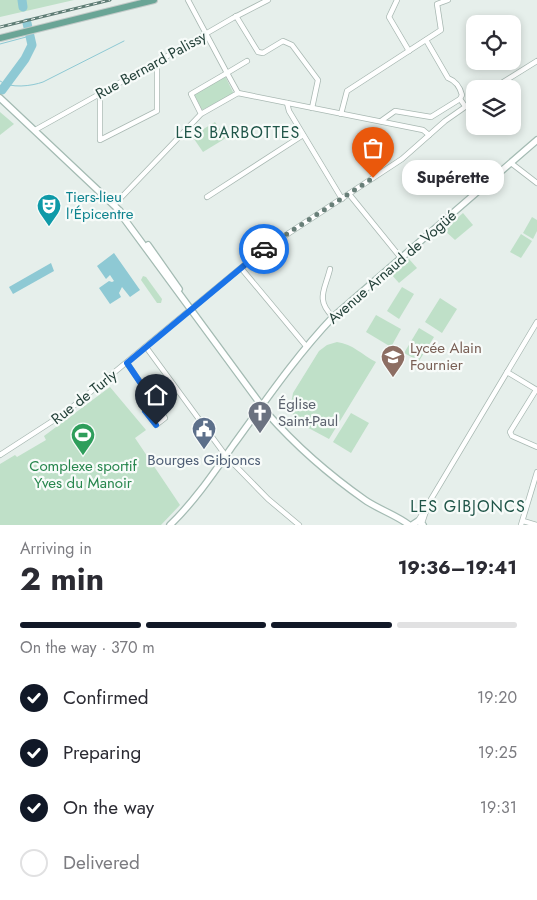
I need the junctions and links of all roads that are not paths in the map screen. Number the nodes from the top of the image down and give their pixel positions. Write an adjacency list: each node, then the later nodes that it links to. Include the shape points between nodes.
1 (154, 0): 8 (main road)
2 (188, 0): 7 (street)
3 (268, 0): 6 (street, Rue Bernard Palissy)
4 (398, 0): 10 (street, via 389,17)
5 (448, 0): 9 (street, via 437,4 441,30)
6 (236, 16): 7 (street, Rue Bernard Palissy); 22 (street, via 258,52 283,41 298,52 318,80)
7 (206, 34): 13 (street, Rue Bernard Palissy); 14 (street)
8 (0, 38)
9 (426, 40): 10 (street); 19 (street, via 448,78 460,90)
10 (409, 51): 24 (street, via 347,91)
11 (247, 61): 14 (street)
12 (537, 61): 15 (street)
13 (157, 62): 17 (street, Rue Bernard Palissy); 17 (street, via 157,111 98,141)
14 (227, 73): 16 (street); 23 (street, via 191,93)
15 (506, 80)
16 (238, 93): 20 (street); 23 (street)
17 (100, 94): 26 (street, Rue Bernard Palissy)
18 (0, 98): 26 (main road)
19 (460, 98): 21 (street); 25 (street, via 431,117 395,111)
20 (287, 103): 22 (street); 27 (street, via 288,111)
21 (465, 106): 28 (street, Rue de Turly)
22 (312, 108): 24 (street)
23 (201, 114): 35 (street)
24 (341, 114): 25 (street)
25 (382, 121): 28 (street, via 423,130)
26 (35, 130): 35 (main road)
27 (303, 135): 33 (street); 34 (street)
28 (429, 135): 32 (street, Rue de Turly, via 402,160)
29 (537, 140): 30 (main road, Avenue Arnaud de Vogüé)
30 (512, 163): 31 (street); 36 (main road, Avenue Arnaud de Vogüé)
31 (537, 183)
32 (349, 194): 34 (street, Rue de Turly); 36 (street)
33 (207, 197)
34 (342, 199): 37 (street, Rue de Turly, via 261,251)
35 (116, 207): 39 (main road)
36 (401, 258): 40 (main road, Avenue Arnaud de Vogüé)
37 (241, 268): 39 (street, Rue de Turly); 43 (street)
38 (330, 269): 40 (street, via 322,298 324,307)
39 (191, 310): 42 (street, Rue de Turly); 48 (main road)
40 (333, 317): 43 (main road, Avenue Arnaud de Vogüé)
41 (537, 322): 45 (street)
42 (146, 346): 44 (street, Rue de Turly); 51 (street)
43 (306, 346): 48 (main road, Avenue Arnaud de Vogüé)
44 (127, 363): 47 (street); 50 (street, Rue de Turly, via 65,413)
45 (507, 372): 46 (street); 54 (street)
46 (536, 390): 49 (street, via 510,432 512,436)
47 (154, 403): 47 (street, via 165,418 156,425 145,411)
48 (262, 406): 51 (main road, Avenue Arnaud de Vogüé); 54 (main road, via 294,443 328,473 381,510)
49 (537, 447)
50 (0, 455)
51 (226, 456): 55 (main road, Avenue Arnaud de Vogüé); 56 (street)
52 (537, 476): 53 (street)
53 (522, 523): 57 (street)
54 (415, 524)
55 (170, 525)
56 (299, 525)
57 (537, 525)

